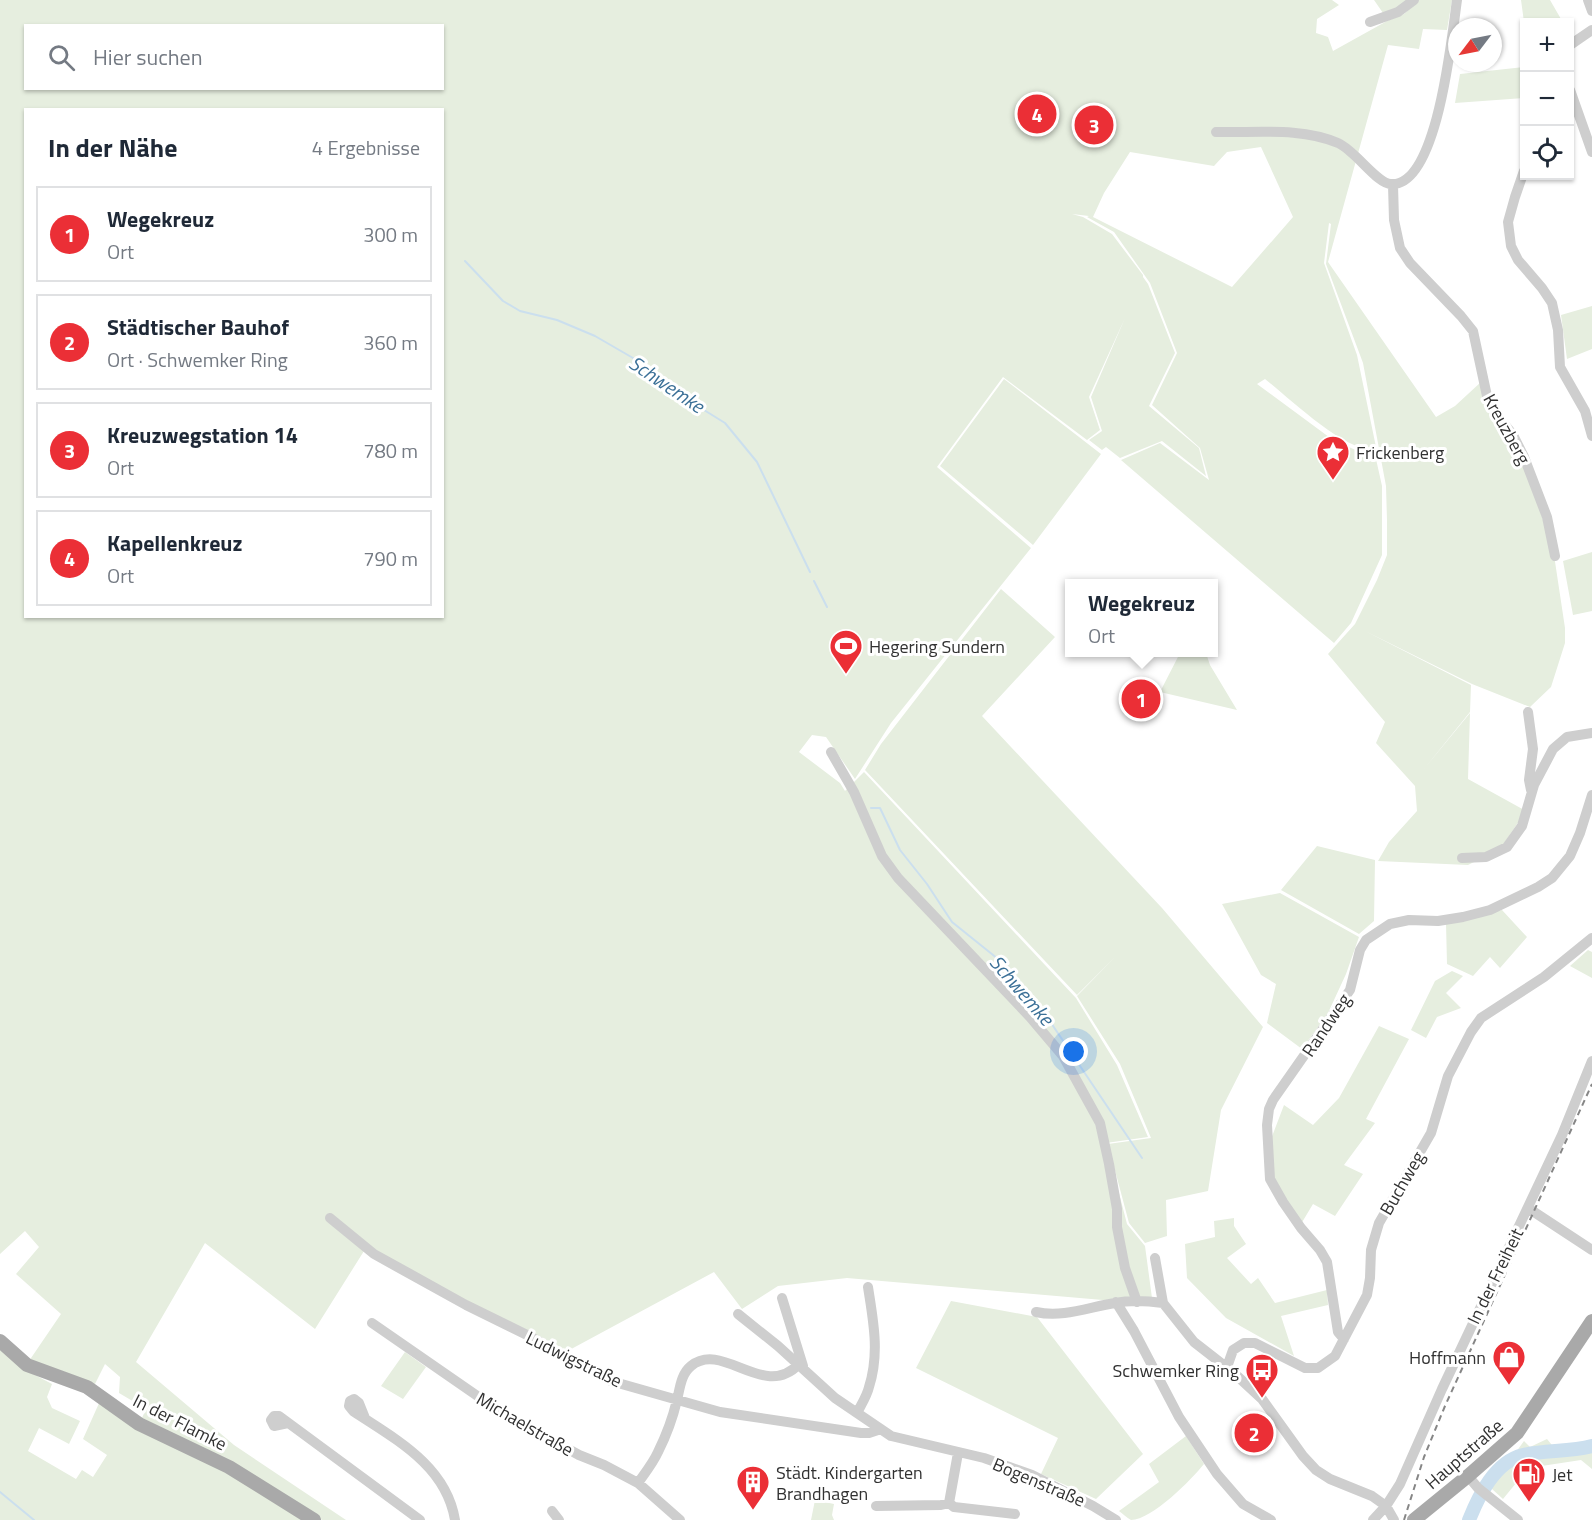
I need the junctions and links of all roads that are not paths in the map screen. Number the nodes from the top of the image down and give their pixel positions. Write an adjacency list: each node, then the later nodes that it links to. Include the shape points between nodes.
1 (1414, 0): 5 (street, via 1398,12)
2 (1457, 0): 12 (street, via 1437,119 1417,168)
3 (1588, 0): 4 (street)
4 (1592, 11)
5 (1370, 22)
6 (1592, 30): 7 (street)
7 (1574, 42)
8 (1574, 103): 10 (street)
9 (1216, 132): 12 (street, via 1308,134 1339,143 1381,181)
10 (1592, 152)
11 (1521, 180): 13 (street, via 1510,216 1510,246 1552,303 1560,368 1585,411)
12 (1393, 184): 14 (street, Kreuzberg, via 1400,248 1473,331 1487,396 1528,467 1547,517)
13 (1592, 436)
14 (1555, 556)
15 (1528, 712): 18 (street, via 1533,749 1529,780)
16 (1592, 733): 18 (street, via 1567,737 1555,745)
17 (831, 752): 30 (street, via 854,792 882,856 898,878 1063,1056 1100,1123 1125,1268)
18 (1532, 793): 20 (street, via 1522,826 1507,847 1486,857)
19 (1592, 795): 36 (street, Randweg, via 1570,856 1552,878 1538,887 1472,915 1390,924 1366,940 1350,990 1271,1104 1267,1137 1270,1179 1324,1257 1338,1332)
20 (1462, 858)
21 (1592, 938): 36 (street, Buchweg, via 1535,984 1481,1018 1471,1032 1448,1076 1431,1133 1376,1230 1369,1288)
22 (1592, 1061): 23 (street, In der Freiheit)
23 (1528, 1208): 25 (street, In der Freiheit); 50 (street, In der Freiheit, via 1400,1484)
24 (330, 1218): 40 (street, Ludwigstraße, via 374,1254 599,1375)
25 (1592, 1250)
26 (1155, 1258): 31 (street)
27 (868, 1287): 41 (street, via 876,1338 874,1364)
28 (782, 1298): 38 (street, Bogenstraße)
29 (1116, 1302): 30 (street); 32 (street, via 1048,1315); 57 (street, via 1179,1417 1217,1474 1243,1504)
30 (1137, 1302): 31 (street)
31 (1163, 1303): 39 (street, via 1194,1342)
32 (1036, 1312)
33 (738, 1314): 38 (street, Bogenstraße)
34 (1592, 1321): 46 (main road, Hauptstraße, via 1517,1433)
35 (372, 1323): 47 (street, Michaelstraße, via 502,1413)
36 (1344, 1339): 39 (street, Buchweg, via 1332,1359 1318,1368 1305,1368 1251,1342 1233,1350)
37 (0, 1341): 52 (main road, In der Flamke, via 27,1365 87,1388 139,1424 229,1467)
38 (801, 1366): 40 (street, via 772,1376 718,1360 702,1360 687,1370); 41 (street, Bogenstraße)
39 (1227, 1367): 50 (street, via 1262,1400 1316,1470)
40 (678, 1399): 44 (street, Ludwigstraße, via 720,1412 771,1420 861,1433); 47 (street, via 658,1453)
41 (857, 1413): 44 (street, Bogenstraße)
42 (365, 1418): 54 (street, via 431,1468 447,1493)
43 (288, 1423): 53 (street)
44 (881, 1429): 45 (street, Bogenstraße, via 891,1436)
45 (958, 1453): 48 (street); 56 (street, Bogenstraße, via 1032,1475)
46 (1468, 1476): 60 (main road, Hauptstraße); 61 (street)
47 (638, 1483): 55 (street, Michaelstraße)
48 (949, 1503): 49 (street); 51 (street, via 954,1507)
49 (876, 1506)
50 (1386, 1506): 58 (street, In der Freiheit); 59 (street)
51 (1015, 1514)
52 (314, 1520)
53 (420, 1520)
54 (455, 1520)
55 (680, 1520)
56 (1116, 1520)
57 (1271, 1520)
58 (1373, 1520)
59 (1394, 1520)
60 (1414, 1520)
61 (1518, 1520)

